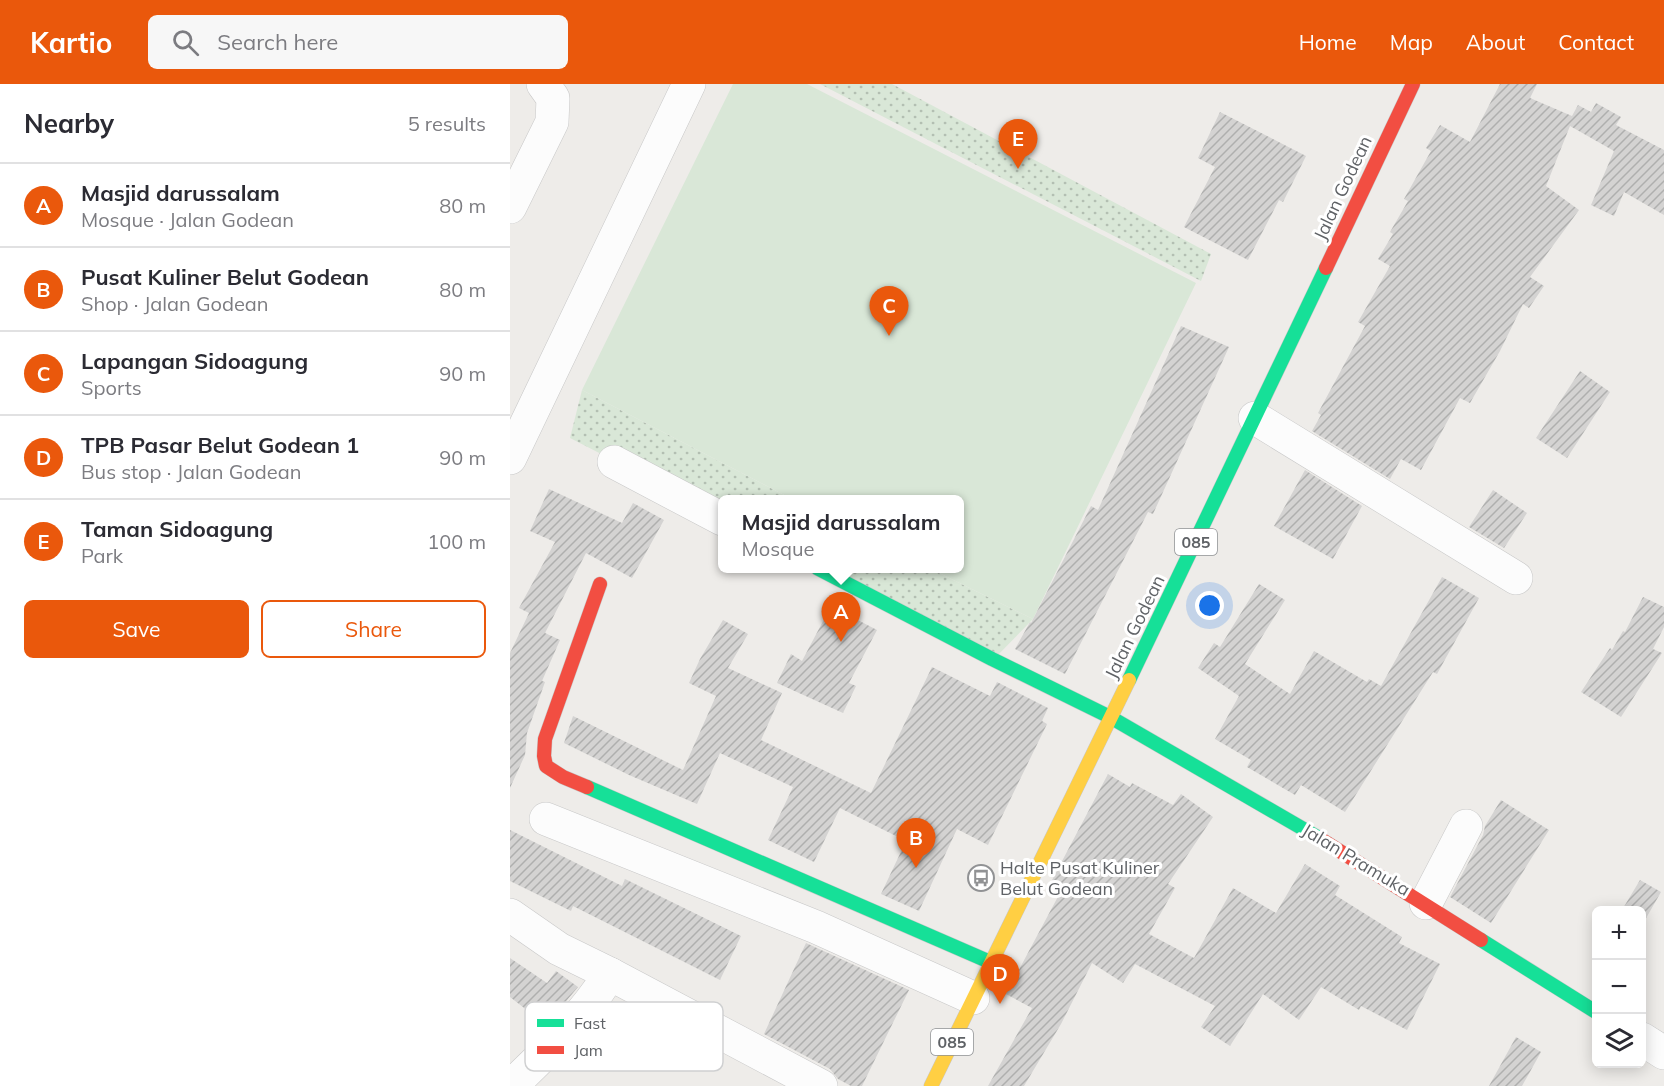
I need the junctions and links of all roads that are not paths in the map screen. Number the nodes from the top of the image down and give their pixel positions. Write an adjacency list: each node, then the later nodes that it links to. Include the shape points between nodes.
1 (543, 84): 4 (street, via 553,98 552,122)
2 (689, 84): 6 (street)
3 (1413, 84): 5 (street, Jalan Godean / 085)
4 (510, 207)
5 (1255, 418): 10 (street); 12 (street, Jalan Godean / 085)
6 (510, 458)
7 (614, 462): 8 (street)
8 (718, 516)
9 (827, 573): 12 (street, Jalan Pramuka)
10 (1516, 578)
11 (600, 584): 17 (street, via 545,739 546,766 563,777)
12 (1110, 717): 15 (street, Jalan Pramuka); 17 (street, Jalan Godean / 085)
13 (546, 819): 19 (street, via 816,927)
14 (1466, 826): 15 (street)
15 (1426, 903): 22 (street, Jalan Pramuka)
16 (510, 915): 18 (street, via 559,949)
17 (990, 962): 19 (street, Jalan Godean / 085)
18 (610, 974): 20 (street); 21 (street)
19 (973, 998): 29 (street, Jalan Godean / 085)
20 (590, 1002)
21 (663, 1002)
22 (1592, 1009)
23 (723, 1034): 28 (street)
24 (1646, 1042): 25 (street)
25 (1664, 1053)
26 (527, 1071): 27 (street)
27 (511, 1086)
28 (821, 1086)
29 (931, 1086)

